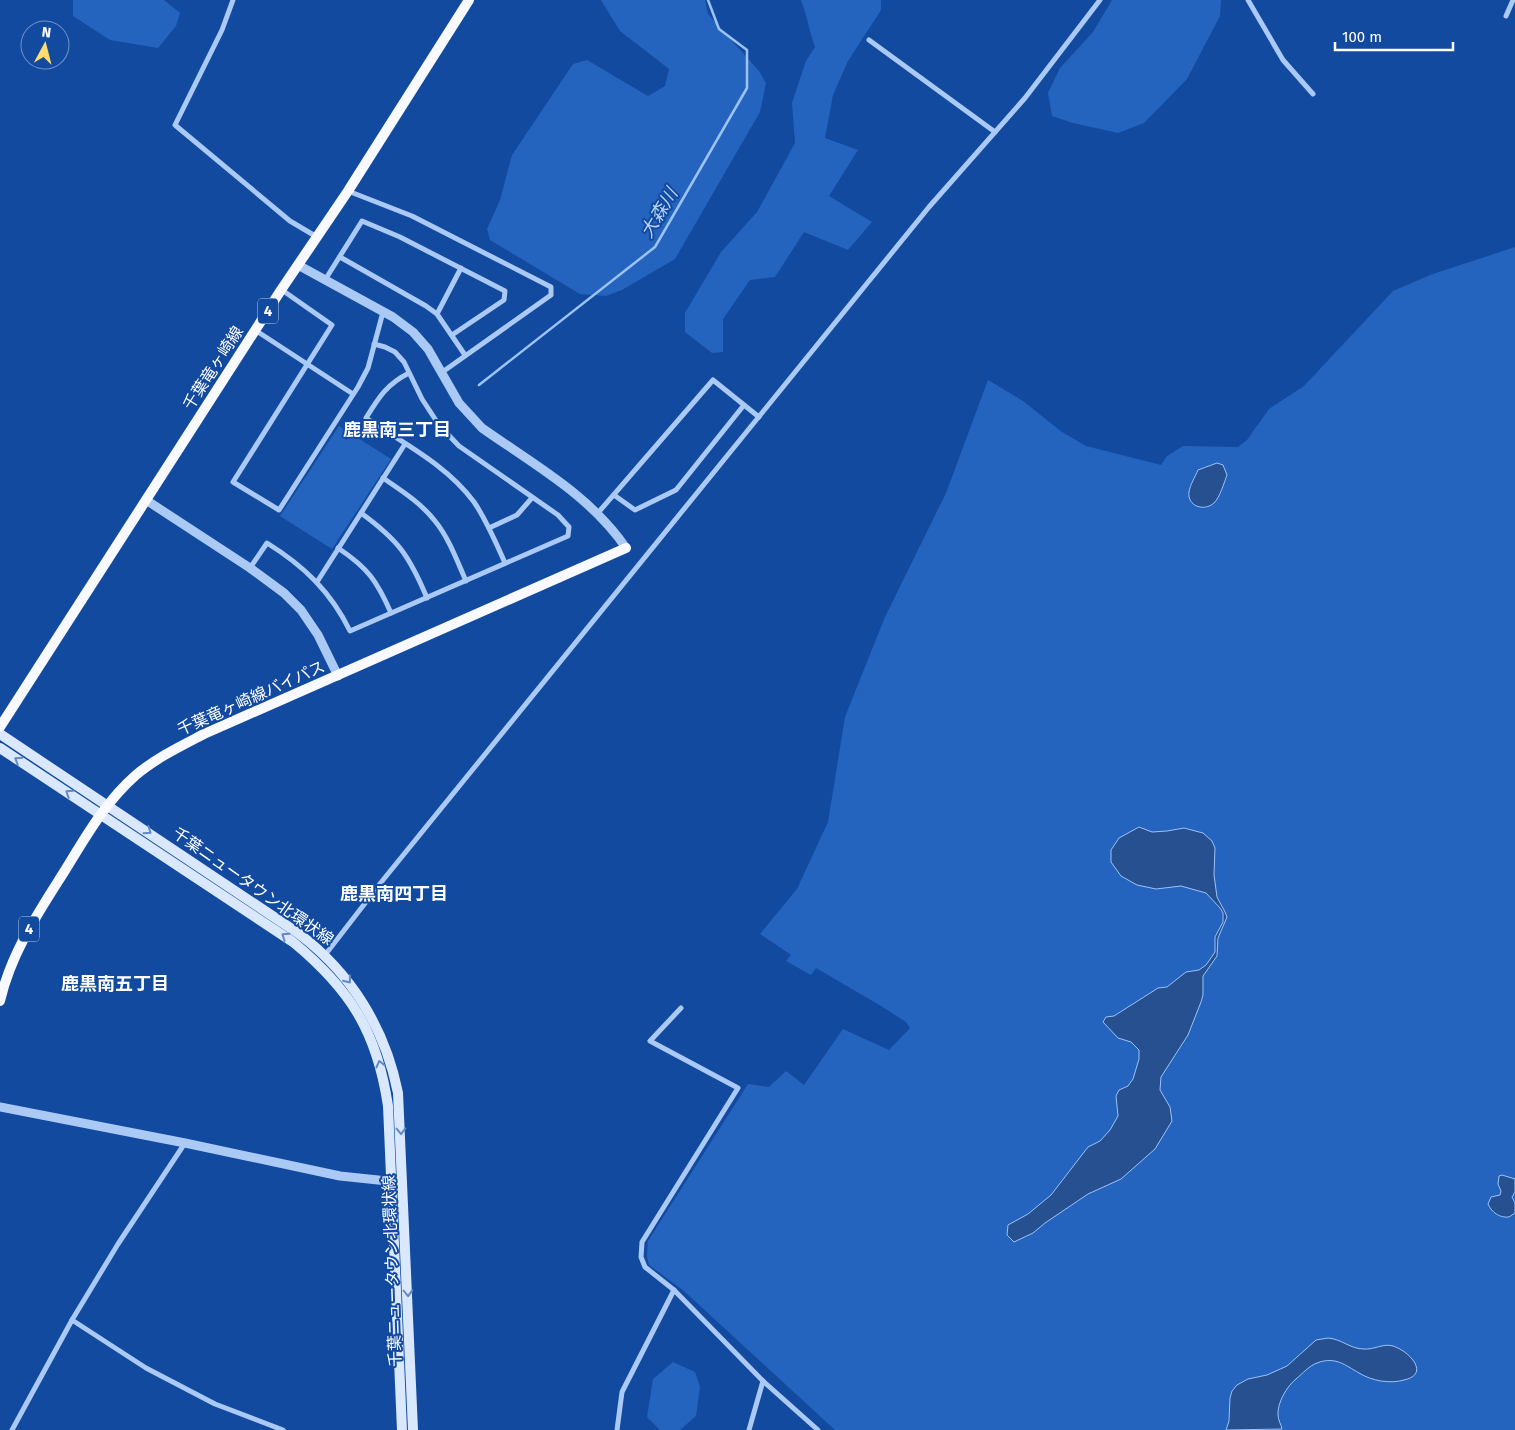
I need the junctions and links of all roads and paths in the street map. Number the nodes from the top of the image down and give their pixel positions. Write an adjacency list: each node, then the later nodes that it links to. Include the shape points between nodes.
1 (233, 0): 11 (street, via 222,30 175,125 290,221)
2 (469, 0): 10 (main road, 千葉竜ヶ崎線 / 4)
3 (1100, 0): 9 (street)
4 (1248, 0): 8 (street, via 1283,60)
5 (1513, 0): 6 (street)
6 (1506, 16)
7 (869, 40): 9 (street)
8 (1313, 94)
9 (995, 132): 28 (street)
10 (348, 191): 11 (main road, 千葉竜ヶ崎線 / 4); 22 (street, via 412,216 552,287 551,295)
11 (317, 237): 13 (main road, 千葉竜ヶ崎線 / 4)
12 (340, 257): 14 (street, via 362,222); 15 (street); 18 (street)
13 (298, 265): 15 (street); 16 (main road, 千葉竜ヶ崎線 / 4)
14 (461, 268): 18 (street); 20 (street, via 505,291 504,300)
15 (325, 280): 17 (street)
16 (281, 290): 19 (main road, 千葉竜ヶ崎線 / 4); 23 (street, via 332,325)
17 (383, 312): 21 (street); 25 (street, via 413,332 428,349)
18 (437, 314): 20 (street)
19 (255, 330): 23 (street); 33 (main road, 千葉竜ヶ崎線 / 4)
20 (452, 335): 22 (street)
21 (374, 344): 24 (street, via 396,352); 26 (street, via 368,368)
22 (466, 355): 25 (street)
23 (308, 364): 26 (street); 26 (street, via 233,482 279,510)
24 (410, 373): 29 (street, via 385,389 366,418); 32 (street, via 439,425 458,446)
25 (441, 373): 35 (street, via 459,404 482,428 578,495)
26 (353, 394)
27 (744, 405): 28 (street); 31 (street, via 676,490 635,510); 31 (street, via 713,380)
28 (759, 417): 51 (street)
29 (405, 444): 30 (street); 36 (street, via 454,479 474,502)
30 (384, 478): 34 (street); 41 (street, via 411,497 435,521)
31 (614, 495): 35 (street)
32 (531, 498): 36 (street, via 517,515); 39 (street, via 569,527 568,536)
33 (146, 500): 40 (street); 46 (main road, 千葉竜ヶ崎線 / 4)
34 (361, 513): 37 (street); 43 (street, via 384,529 403,549)
35 (597, 514): 38 (street)
36 (488, 528): 39 (street)
37 (338, 548): 42 (street); 44 (street, via 372,575)
38 (626, 548): 45 (main road, 千葉竜ヶ崎線バイパス / 4)
39 (505, 563): 41 (street)
40 (250, 568): 42 (street, via 268,543); 45 (street, via 284,592 302,610)
41 (466, 581): 43 (street)
42 (317, 582): 44 (street, via 342,613 350,631)
43 (426, 598): 44 (street)
44 (391, 613)
45 (338, 676): 49 (main road, 千葉竜ヶ崎線バイパス / 4, via 164,755 136,775)
46 (0, 727)
47 (0, 734): 49 (main road, 千葉ニュータウン北環状線)
48 (0, 748): 50 (main road, 千葉ニュータウン北環状線, one-way to 48)
49 (108, 804): 50 (main road, 千葉竜ヶ崎線バイパス / 4); 51 (main road, 千葉ニュータウン北環状線, one-way to 51, via 298,933)
50 (100, 814): 52 (main road, 千葉竜ヶ崎線バイパス / 4, via 23,939); 56 (main road, 千葉ニュータウン北環状線, one-way to 50, via 388,1106 377,1054 357,1011 334,979 293,942)
51 (325, 955): 57 (main road, 千葉ニュータウン北環状線, one-way to 57, via 363,1002 386,1048 398,1093)
52 (0, 1001)
53 (680, 1008): 58 (street, via 650,1040 738,1088 642,1242 641,1257 645,1267)
54 (0, 1107): 55 (street)
55 (185, 1143): 56 (street, via 340,1176); 59 (street)
56 (392, 1182): 57 (street); 63 (main road, 千葉ニュータウン北環状線)
57 (403, 1182): 64 (main road, 千葉ニュータウン北環状線, one-way to 64)
58 (674, 1290): 60 (street); 65 (street, via 622,1392)
59 (72, 1320): 61 (street); 62 (street, via 146,1368 215,1404)
60 (763, 1381): 66 (street); 67 (street)
61 (12, 1430)
62 (283, 1430)
63 (402, 1430)
64 (413, 1430)
65 (617, 1430)
66 (749, 1430)
67 (818, 1430)

